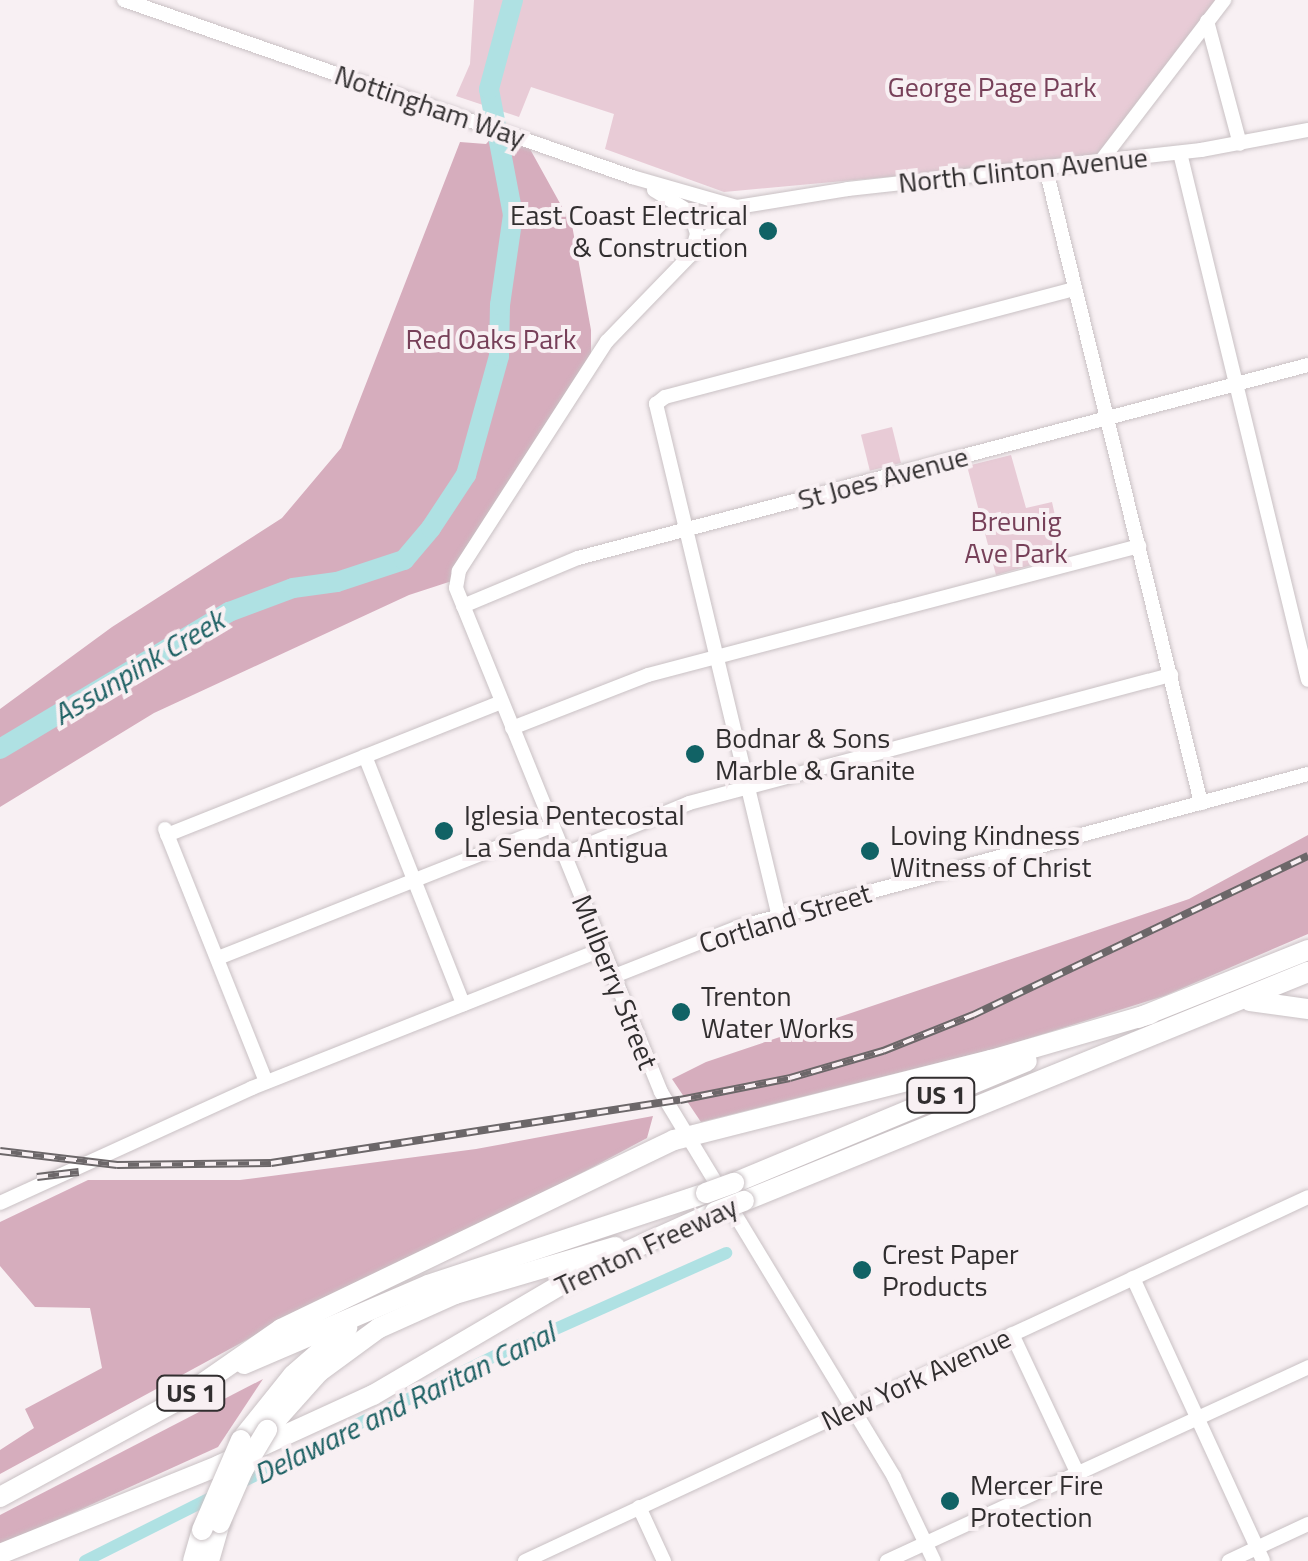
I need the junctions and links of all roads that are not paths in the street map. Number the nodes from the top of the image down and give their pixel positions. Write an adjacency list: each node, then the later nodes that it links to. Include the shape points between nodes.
1 (124, 0): 9 (street, Nottingham Way)
2 (1224, 0): 3 (street)
3 (1206, 21): 5 (street); 7 (street)
4 (1308, 130): 5 (street, North Clinton Avenue)
5 (1240, 144): 6 (street, North Clinton Avenue)
6 (1180, 153): 7 (street, North Clinton Avenue); 14 (street)
7 (1101, 161): 8 (street, North Clinton Avenue)
8 (1046, 169): 10 (street, North Clinton Avenue); 12 (street)
9 (632, 176): 10 (street, Nottingham Way); 11 (street, via 690,212 698,234)
10 (737, 208): 11 (street, Mulberry Street)
11 (690, 259): 18 (street, Mulberry Street, via 607,341 458,571)
12 (1075, 289): 15 (street); 16 (street, via 665,397 655,408)
13 (1308, 365): 14 (street, St Joes Avenue)
14 (1234, 384): 15 (street, St Joes Avenue); 21 (street)
15 (1107, 418): 16 (street, St Joes Avenue); 17 (street)
16 (684, 530): 18 (street, St Joes Avenue, via 578,558); 19 (street)
17 (1139, 546): 19 (street); 20 (street)
18 (463, 606): 22 (street, Mulberry Street)
19 (716, 658): 23 (street, via 648,675); 26 (street)
20 (1171, 675): 26 (street); 27 (street)
21 (1308, 680)
22 (502, 702): 23 (street, Mulberry Street); 24 (street)
23 (512, 728): 28 (street, Mulberry Street)
24 (364, 756): 30 (street); 34 (street, via 166,832)
25 (1308, 774): 27 (street, Cortland Street)
26 (747, 787): 29 (street); 31 (street)
27 (1201, 803): 31 (street, Cortland Street)
28 (551, 826): 29 (street, Mulberry Street); 30 (street)
29 (563, 855): 32 (street, Mulberry Street)
30 (414, 880): 34 (street); 38 (street)
31 (780, 916): 36 (street, Cortland Street)
32 (601, 950): 36 (street, Mulberry Street); 38 (street)
33 (1308, 950): 40 (highway, Trenton Freeway / US 1)
34 (218, 958): 41 (street)
35 (1308, 972): 37 (highway, Trenton Freeway / US 1)
36 (612, 977): 42 (street, Mulberry Street)
37 (1238, 1002): 39 (highway); 43 (highway, Trenton Freeway / US 1)
38 (463, 1004): 41 (street)
39 (1308, 1009)
40 (1150, 1014): 42 (highway); 43 (highway, Trenton Freeway / US 1)
41 (266, 1082): 45 (street)
42 (689, 1138): 52 (highway, via 281,1330); 53 (street, Mulberry Street)
43 (739, 1192): 46 (highway, Trenton Freeway / US 1, bridge)
44 (1308, 1198): 48 (street, New York Avenue)
45 (0, 1203)
46 (710, 1203): 47 (highway, Trenton Freeway / US 1); 49 (highway, Trenton Freeway / US 1, via 444,1280)
47 (660, 1235): 59 (highway, bridge, via 502,1278 404,1315 335,1359 267,1430); 61 (highway, Trenton Freeway / US 1, via 550,1290 373,1395)
48 (1132, 1278): 50 (street, New York Avenue); 54 (street)
49 (378, 1308): 52 (highway, Trenton Freeway / US 1, via 228,1371); 59 (highway, bridge, via 293,1375 241,1440)
50 (1012, 1334): 53 (street, New York Avenue); 55 (street)
51 (1308, 1366): 54 (street)
52 (176, 1402): 56 (highway, Trenton Freeway / US 1)
53 (853, 1408): 57 (street, New York Avenue); 60 (street, Mulberry Street)
54 (1196, 1417): 55 (street); 62 (street)
55 (1077, 1472): 60 (street)
56 (0, 1497)
57 (638, 1507): 65 (street, New York Avenue); 66 (street)
58 (1308, 1524): 62 (street)
59 (211, 1526): 63 (highway); 64 (highway)
60 (926, 1544): 67 (street); 68 (street, Mulberry Street)
61 (0, 1554)
62 (1260, 1554): 69 (street)
63 (193, 1561)
64 (209, 1561)
65 (524, 1561)
66 (664, 1561)
67 (887, 1561)
68 (934, 1561)
69 (1228, 1561)

